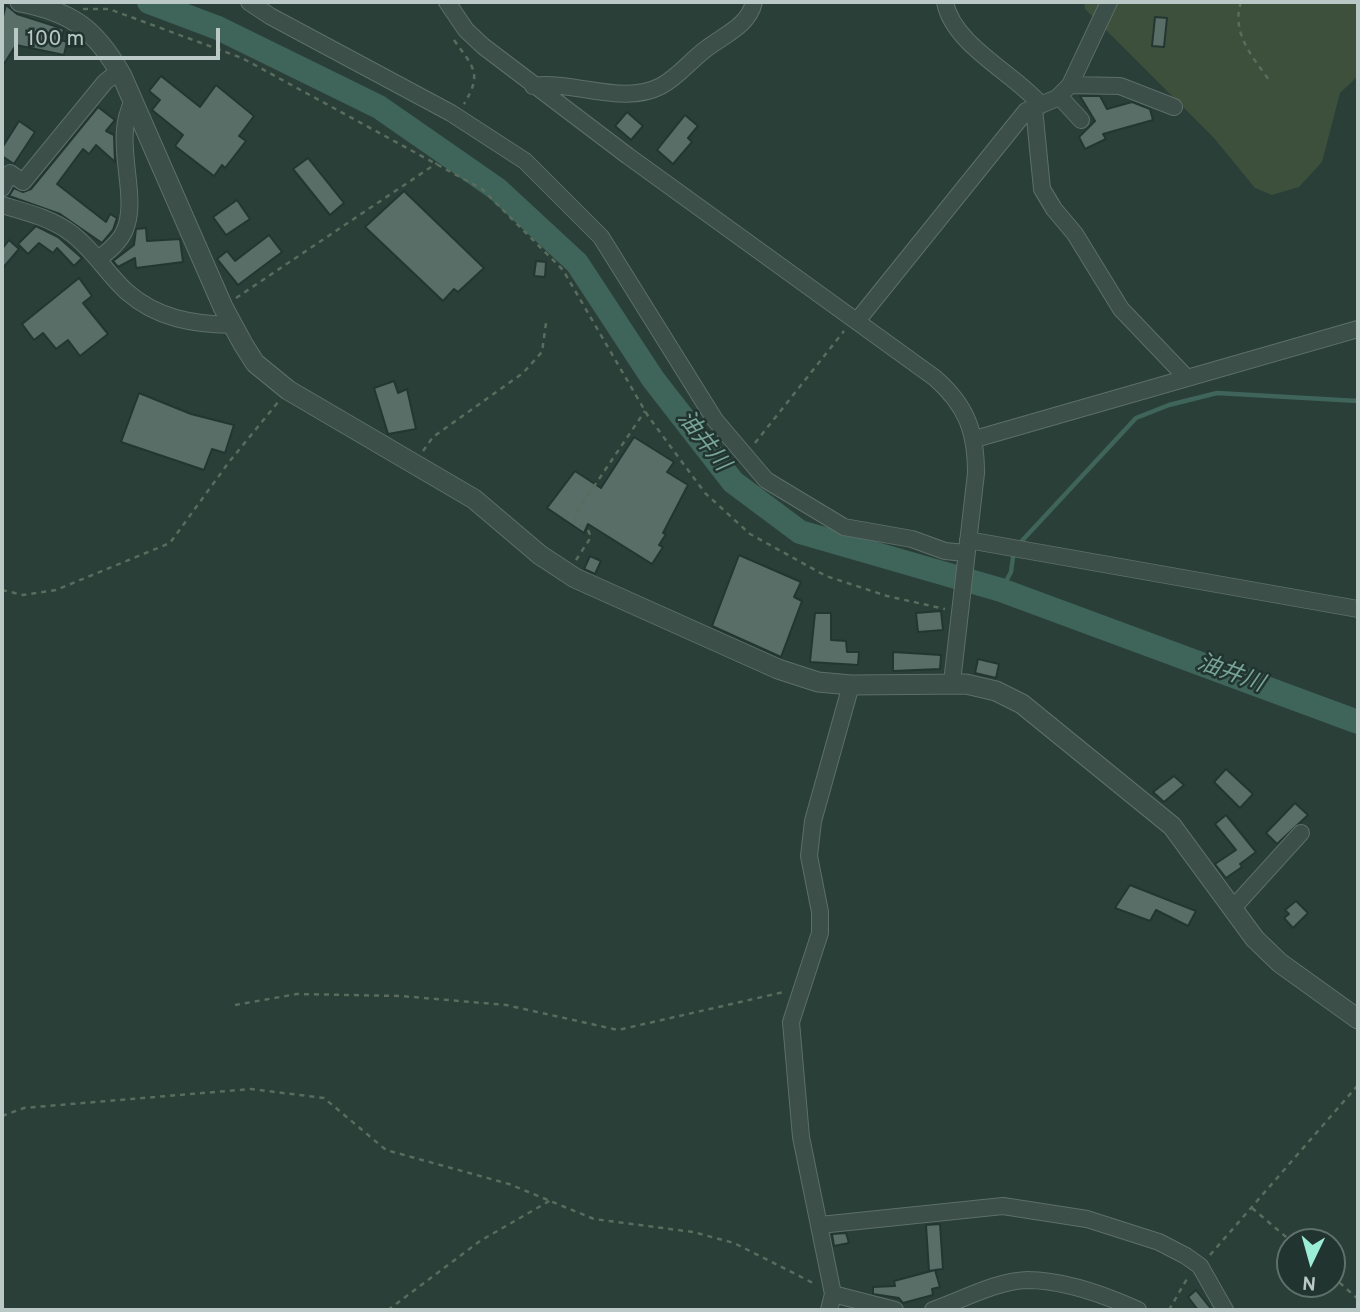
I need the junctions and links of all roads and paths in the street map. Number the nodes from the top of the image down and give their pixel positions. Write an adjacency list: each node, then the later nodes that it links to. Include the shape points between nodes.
1 (20, 2): 8 (street)
2 (249, 2): 17 (street)
3 (447, 2): 12 (street, via 466,30)
4 (754, 2): 12 (street, via 743,24 659,88 620,92)
5 (945, 2): 15 (street, via 970,42 1027,89)
6 (1110, 2): 13 (street)
7 (1241, 2): 11 (path, via 1240,38)
8 (58, 9): 10 (street, via 101,41); 19 (path, via 109,9 242,58)
9 (448, 32): 17 (path, via 476,76)
10 (119, 71): 14 (street); 20 (street, via 23,182 10,173)
11 (1269, 80)
12 (533, 86): 24 (street)
13 (1065, 90): 15 (street); 16 (street, via 1120,86); 18 (street)
14 (133, 101): 22 (street, via 126,113 124,142 127,222 116,244); 23 (street)
15 (1038, 106): 24 (street, via 1026,111); 28 (street, via 1039,170 1048,199 1121,309)
16 (1174, 107)
17 (457, 116): 32 (street, via 525,161 601,237 715,420)
18 (1081, 120)
19 (437, 163): 23 (path); 30 (path, via 482,189 563,270)
20 (2, 188)
21 (2, 205): 22 (street, via 42,217 71,233)
22 (98, 260): 26 (street, via 127,291 163,315)
23 (223, 307): 26 (street)
24 (855, 320): 31 (street, via 948,389 958,400); 32 (path)
25 (546, 323): 33 (path, via 542,352 523,373 433,437)
26 (232, 325): 29 (street, via 255,363)
27 (1358, 329): 28 (street)
28 (1185, 376): 31 (street)
29 (288, 390): 33 (street); 36 (path, via 170,543 56,590 23,595)
30 (645, 411): 35 (path, via 576,513 575,521 591,537); 38 (path, via 705,493 750,534 826,576)
31 (975, 439): 34 (street, via 976,473)
32 (744, 457): 34 (street, via 766,480 844,527)
33 (415, 464): 35 (street, via 474,499)
34 (966, 554): 37 (street, via 1014,548); 38 (street)
35 (568, 574): 40 (street, via 778,670 818,682)
36 (2, 590)
37 (1358, 610)
38 (961, 613): 39 (street)
39 (952, 682): 40 (street); 42 (street, via 996,691 1022,705 1118,780 1172,825)
40 (851, 685): 43 (street, via 813,821 809,856 821,922)
41 (1301, 833): 42 (street)
42 (1233, 908): 45 (street, via 1255,939 1280,962)
43 (801, 988): 44 (path, via 618,1030 506,1005 401,996 297,994); 50 (street, via 790,1040 801,1137)
44 (235, 1005)
45 (1358, 1019)
46 (1358, 1085): 49 (path)
47 (2, 1116): 48 (path, via 24,1108 251,1089 324,1098 386,1150)
48 (551, 1200): 53 (path, via 594,1219 693,1232 734,1243); 54 (path, via 480,1241)
49 (1251, 1207): 51 (path); 52 (path)
50 (820, 1225): 52 (street, via 1003,1206 1087,1219 1159,1242); 53 (street)
51 (1276, 1228)
52 (1200, 1266): 59 (path); 60 (street)
53 (834, 1294): 55 (street); 56 (street)
54 (388, 1310)
55 (829, 1310)
56 (895, 1310)
57 (933, 1310): 58 (street, via 1028,1280 1092,1293)
58 (1138, 1310)
59 (1169, 1310)
60 (1225, 1310)

